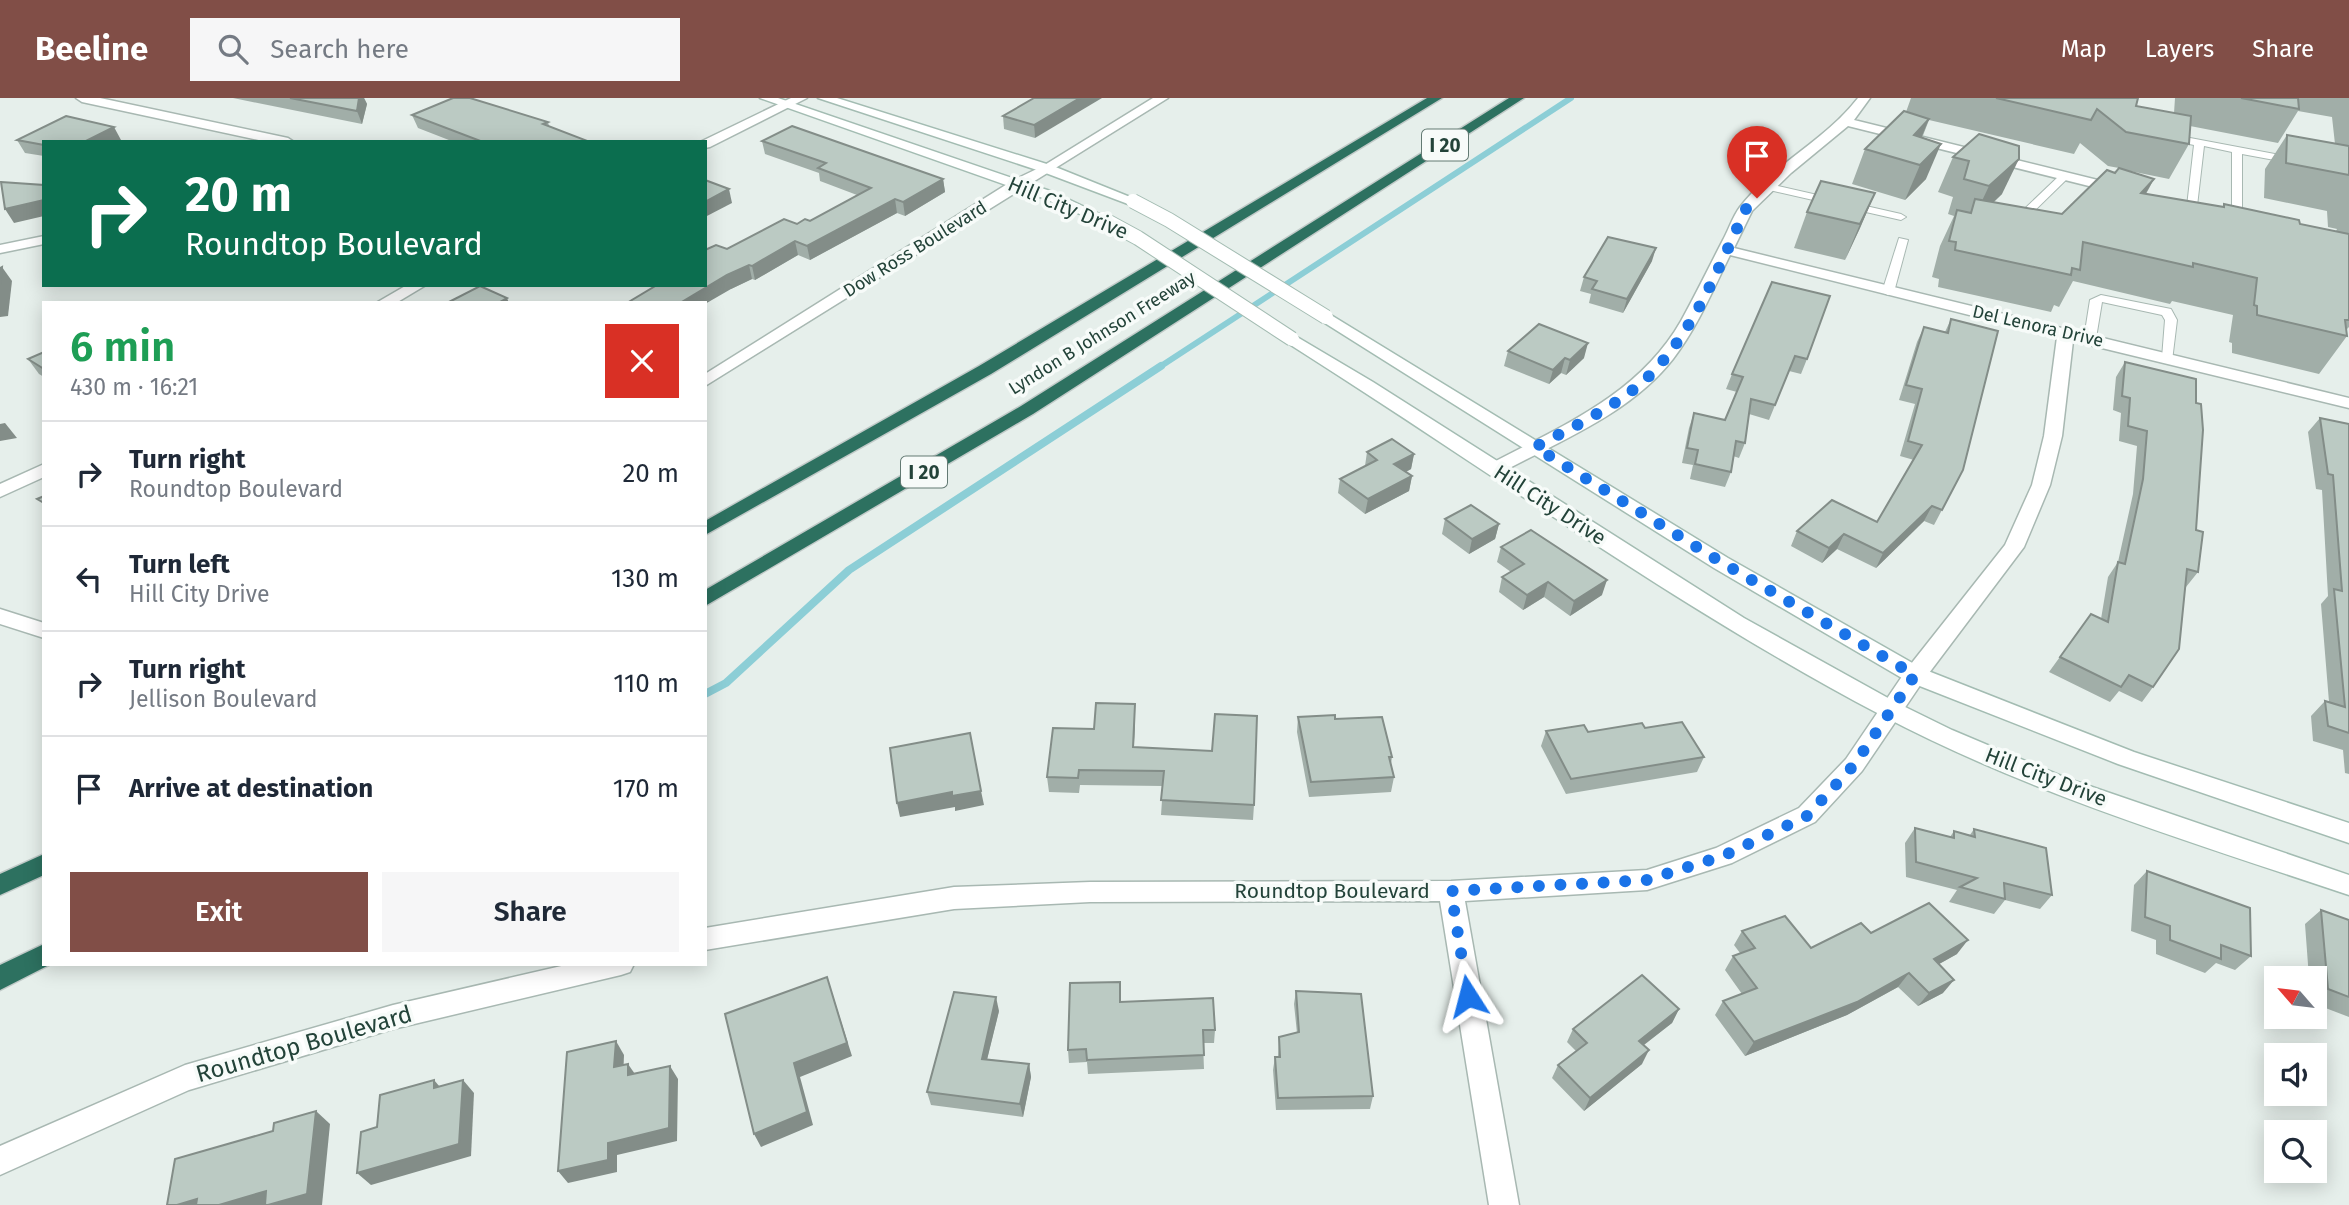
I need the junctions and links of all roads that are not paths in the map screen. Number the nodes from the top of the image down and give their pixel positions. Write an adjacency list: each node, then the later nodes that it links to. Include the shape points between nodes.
1 (82, 98): 12 (street)
2 (766, 98): 9 (street, Hill City Drive)
3 (801, 98): 9 (street)
4 (824, 98): 17 (street, Hill City Drive)
5 (1162, 98): 17 (street, Dow Ross Boulevard)
6 (1864, 98): 10 (street)
7 (1434, 99): 42 (highway, Lyndon B Johnson Freeway / I 20, via 996,364)
8 (1516, 99): 43 (highway, Lyndon B Johnson Freeway / I 20, via 1004,423)
9 (787, 105): 13 (street); 19 (street, Hill City Drive)
10 (1846, 122): 18 (street); 20 (street)
11 (2158, 135): 14 (lane)
12 (279, 140)
13 (707, 143)
14 (2199, 143): 15 (lane); 22 (lane)
15 (2237, 150): 16 (lane); 23 (lane)
16 (2299, 162)
17 (1048, 169): 19 (street, Dow Ross Boulevard); 38 (street, Hill City Drive, bridge, via 1133,201 1169,220)
18 (2064, 177): 21 (street); 25 (lane)
19 (1017, 184): 36 (street, Dow Ross Boulevard); 39 (street, Hill City Drive, bridge, via 1138,238)
20 (1769, 187): 24 (lane); 29 (street, via 1746,209)
21 (2134, 193)
22 (2192, 206)
23 (2238, 215)
24 (1901, 217)
25 (2020, 219)
26 (42, 240): 28 (street)
27 (1903, 240): 31 (lane)
28 (0, 249)
29 (1726, 250): 31 (street, Del Lenora Drive); 38 (street, via 1667,356 1633,390)
30 (415, 287): 32 (street)
31 (1888, 292): 33 (street, Del Lenora Drive)
32 (388, 301)
33 (2066, 332): 34 (street, Del Lenora Drive); 46 (street, Roundtop Boulevard, via 2053,436 2041,485 2014,547)
34 (2090, 338): 35 (street, Del Lenora Drive); 35 (lane, via 2096,300 2101,298 2167,312 2171,320)
35 (2168, 358): 37 (street, Del Lenora Drive)
36 (707, 380)
37 (2349, 402)
38 (1535, 447): 39 (street); 46 (street, Hill City Drive)
39 (1494, 469): 47 (street, Hill City Drive, via 1700,600)
40 (42, 471): 41 (street)
41 (0, 491)
42 (707, 528)
43 (707, 598)
44 (0, 617): 45 (street)
45 (42, 630)
46 (1915, 675): 47 (street, Roundtop Boulevard); 48 (street, Hill City Drive, via 2126,758)
47 (1890, 710): 51 (street, Hill City Drive, via 1998,760); 52 (street, Roundtop Boulevard, via 1854,765 1807,816 1723,856 1647,880)
48 (2349, 833)
49 (42, 865): 50 (highway)
50 (0, 884)
51 (2349, 885)
52 (1451, 891): 53 (street, Roundtop Boulevard, via 1090,892 954,898); 60 (street)
53 (707, 939)
54 (42, 950): 57 (highway)
55 (42, 956): 58 (highway)
56 (612, 966): 59 (street, Roundtop Boulevard, via 393,1017 185,1078)
57 (0, 971)
58 (0, 978)
59 (0, 1161)
60 (1504, 1205)

